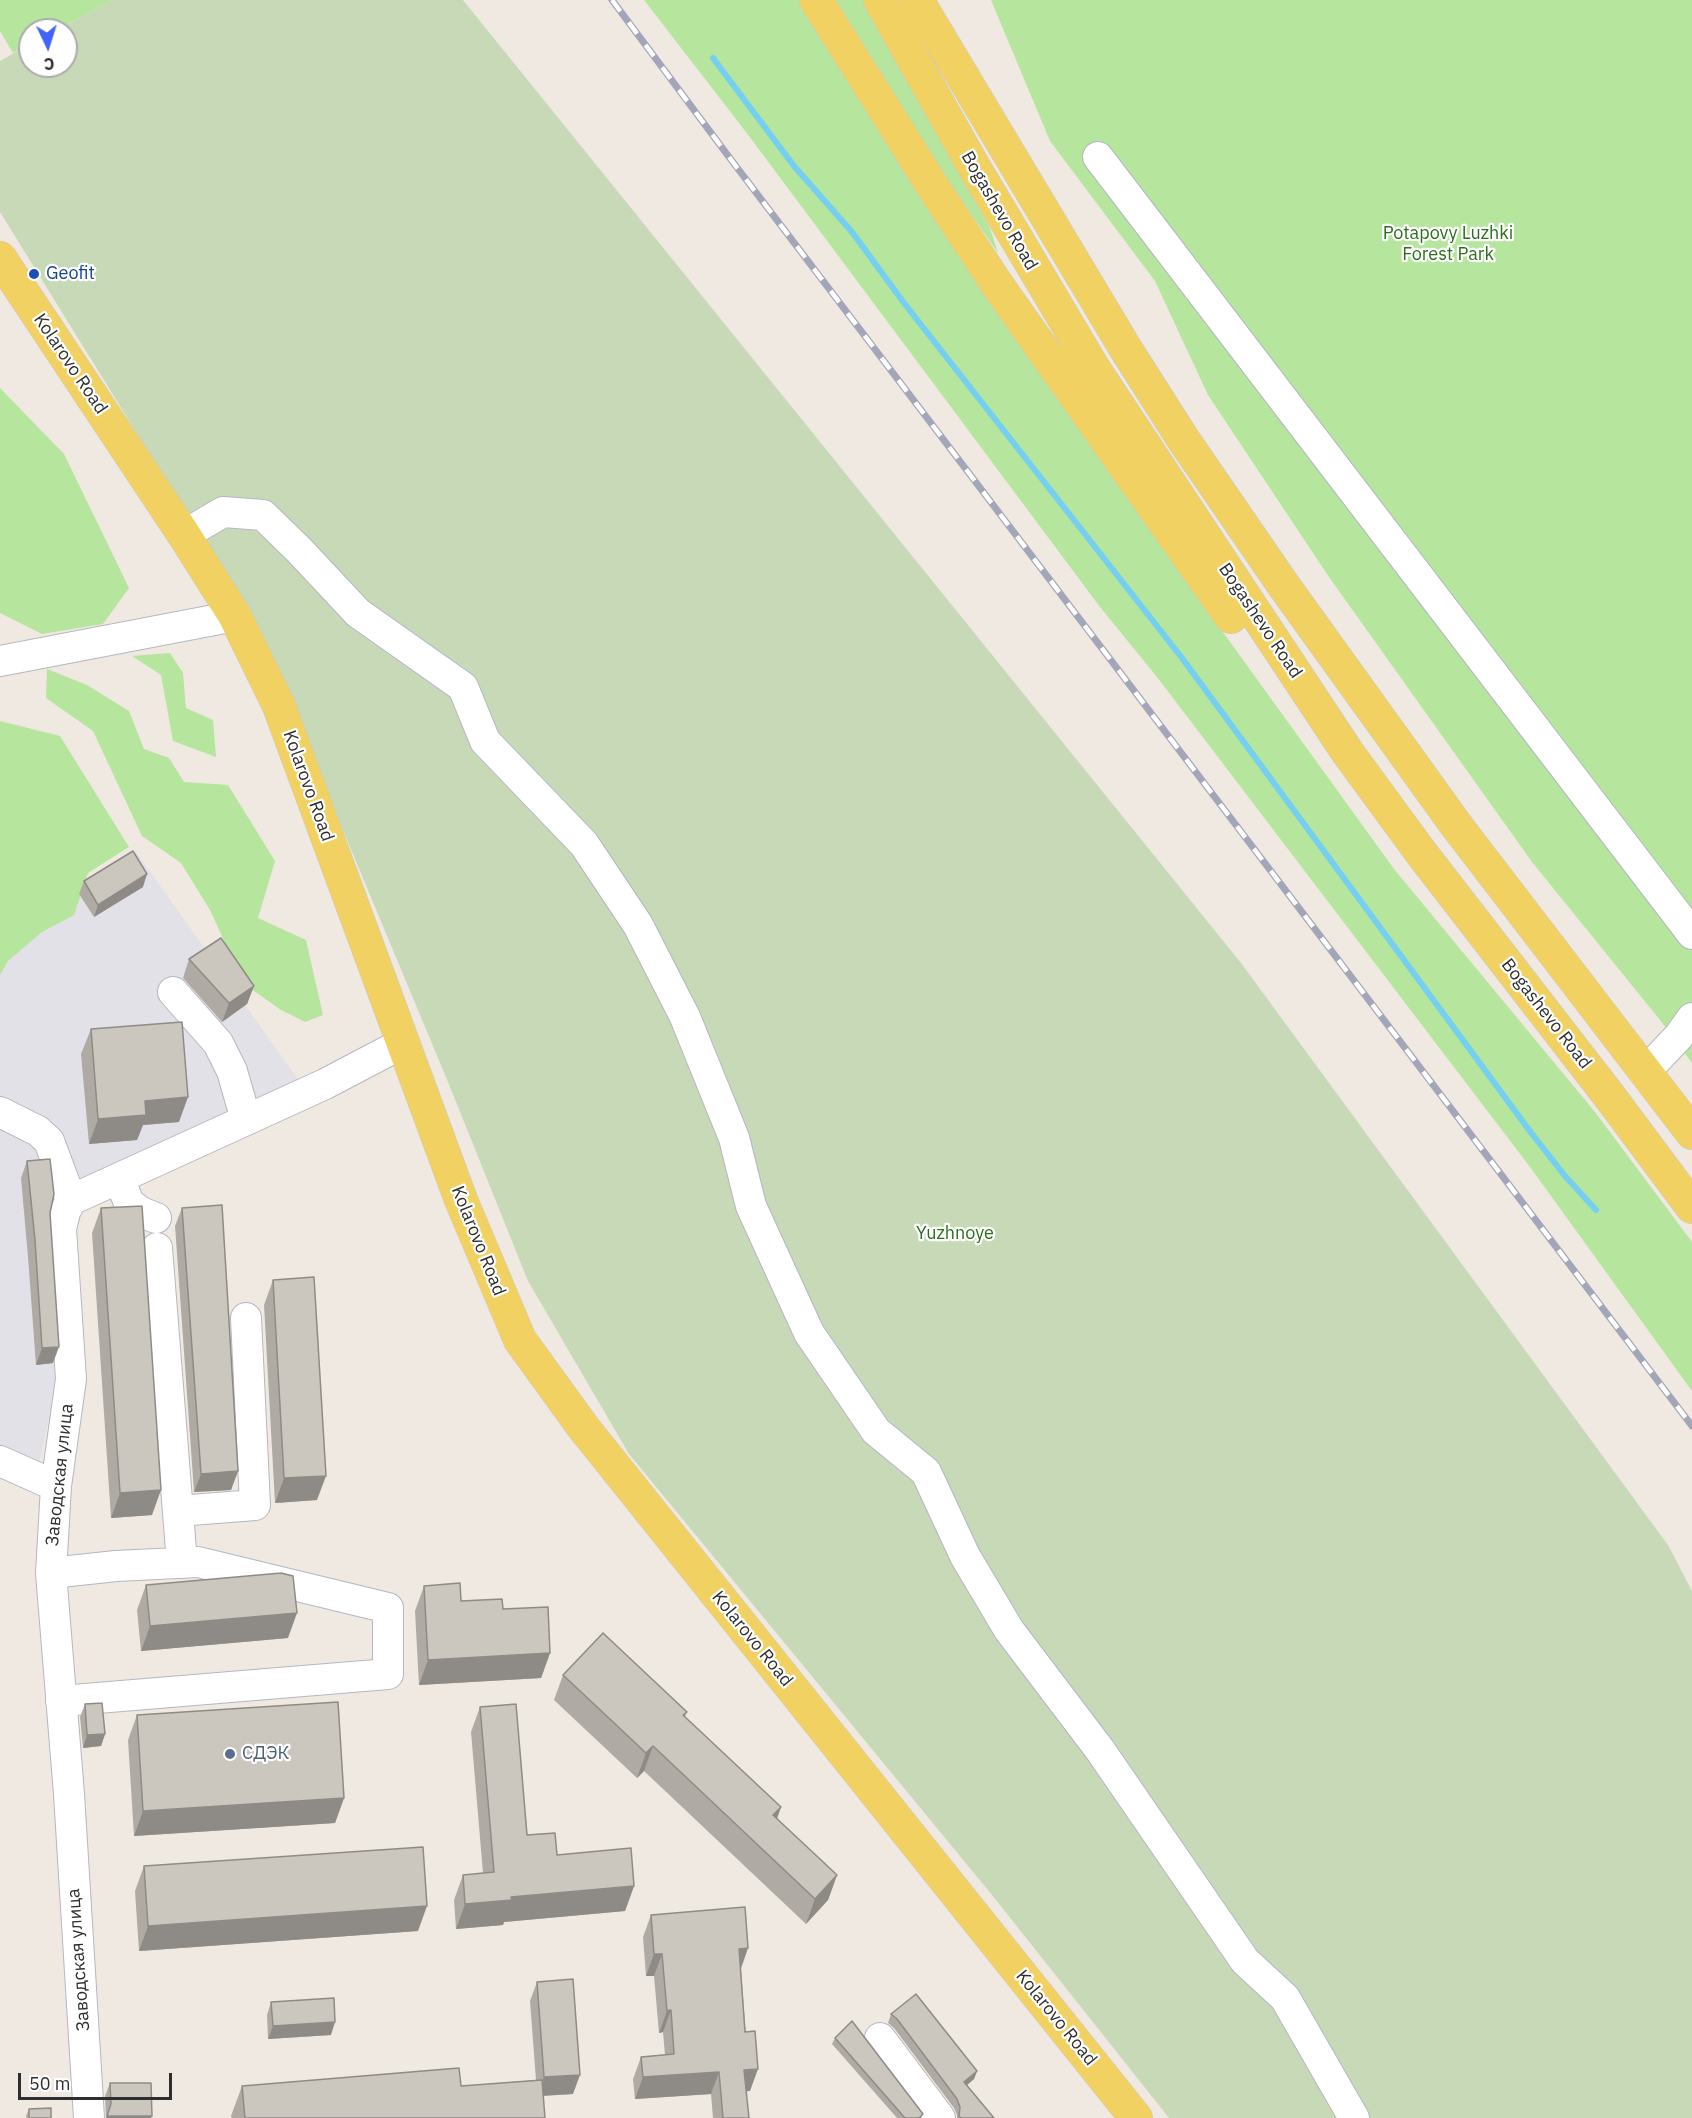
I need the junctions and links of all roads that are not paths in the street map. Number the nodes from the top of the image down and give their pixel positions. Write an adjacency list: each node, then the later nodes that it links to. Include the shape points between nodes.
1 (816, 0): 11 (main road, via 984,264 1115,453 1233,620)
2 (880, 0): 11 (main road, Bogashevo Road, via 1088,359)
3 (917, 0): 5 (main road, Bogashevo Road)
4 (939, 0): 5 (main road, via 955,44)
5 (1010, 154): 16 (main road, Bogashevo Road, via 1133,361 1284,586 1456,825)
6 (1098, 157): 12 (street)
7 (0, 258): 8 (main road, Kolarovo Road)
8 (184, 535): 9 (main road, Kolarovo Road); 36 (street, via 223,512 262,515 358,613 463,687 485,741 584,844 638,925 685,1017 734,1138 750,1206 809,1333 876,1431 926,1472 965,1556 1009,1630 1100,1750 1245,1961 1285,1998)
9 (235, 616): 10 (street); 15 (main road, Kolarovo Road, via 279,705)
10 (0, 661)
11 (1348, 753): 22 (main road, Bogashevo Road)
12 (1692, 934)
13 (173, 992): 18 (street, via 218,1043 232,1071)
14 (1692, 1018): 16 (street)
15 (403, 1043): 18 (street); 35 (main road, Kolarovo Road, via 465,1210 520,1340 583,1427)
16 (1646, 1071): 19 (main road, Bogashevo Road)
17 (0, 1112): 21 (street, via 38,1131 49,1141)
18 (246, 1120): 20 (street)
19 (1692, 1133)
20 (120, 1178): 21 (street); 23 (street, via 129,1203)
21 (71, 1200): 27 (street, Заводская улица, via 61,1229 71,1379)
22 (1692, 1208)
23 (156, 1218)
24 (157, 1248): 28 (street)
25 (246, 1318): 28 (street, via 255,1505)
26 (0, 1461): 27 (street)
27 (56, 1486): 30 (street, Заводская улица)
28 (178, 1511): 29 (street)
29 (182, 1563): 30 (street); 31 (street, via 198,1562 388,1608 388,1674)
30 (51, 1573): 31 (street, Заводская улица)
31 (62, 1701): 33 (street, Заводская улица)
32 (880, 2038): 34 (street)
33 (89, 2118)
34 (940, 2118)
35 (1136, 2118)
36 (1354, 2118)

